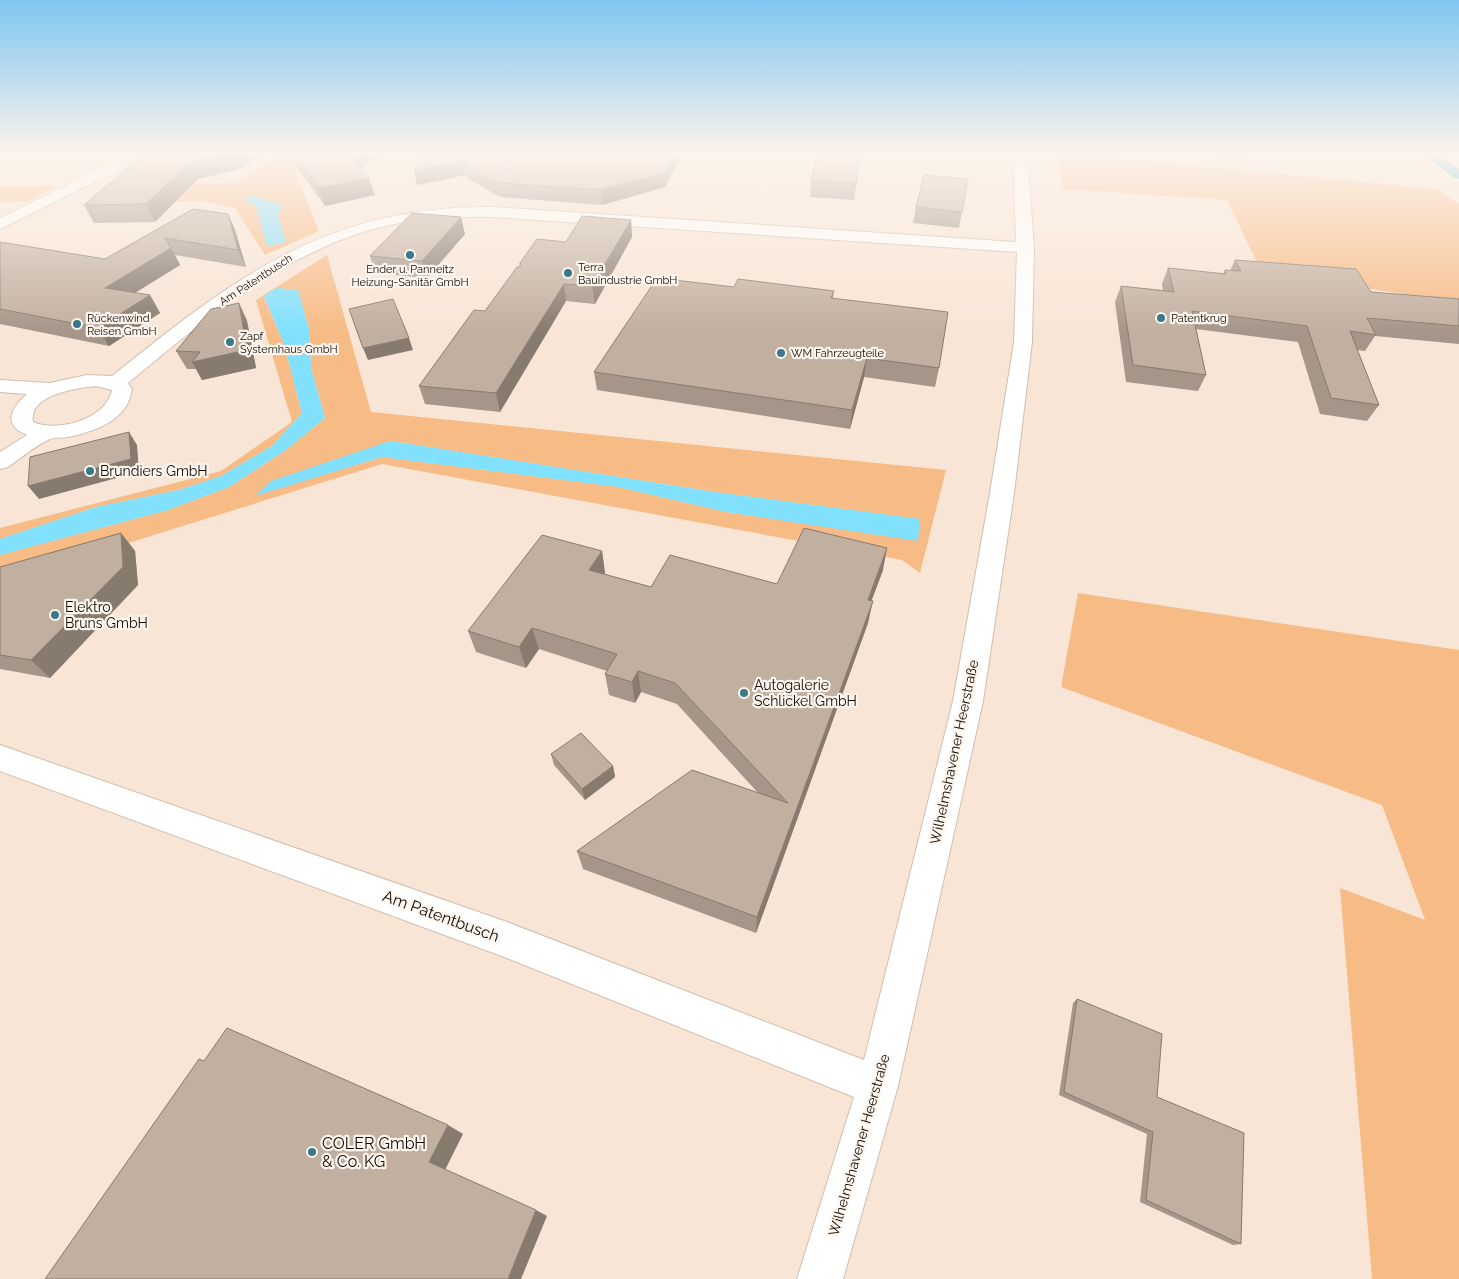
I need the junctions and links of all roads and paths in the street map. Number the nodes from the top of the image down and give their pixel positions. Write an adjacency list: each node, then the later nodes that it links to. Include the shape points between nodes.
1 (23, 213): 5 (street)
2 (437, 213): 7 (street, Am Patentbusch, via 386,220 300,252 241,288)
3 (504, 213): 6 (street, Am Patentbusch)
4 (1024, 213): 6 (street, Wilhelmshavener Heerstraße)
5 (0, 224)
6 (1026, 248): 18 (street, Wilhelmshavener Heerstraße, via 1023,342 968,701)
7 (176, 334): 8 (street, Am Patentbusch); 9 (street, Am Patentbusch)
8 (96, 380): 9 (street, Am Patentbusch); 11 (street, Am Patentbusch, via 82,380)
9 (116, 383): 14 (street, via 124,396 110,412 81,427)
10 (0, 386): 11 (street)
11 (53, 389): 13 (street, Am Patentbusch)
12 (0, 397): 13 (street)
13 (25, 417): 14 (street); 15 (street, Am Patentbusch)
14 (47, 432): 16 (street)
15 (0, 446)
16 (0, 462)
17 (0, 758): 18 (street, Am Patentbusch, via 507,940)
18 (878, 1086): 19 (street, Wilhelmshavener Heerstraße)
19 (820, 1279)

